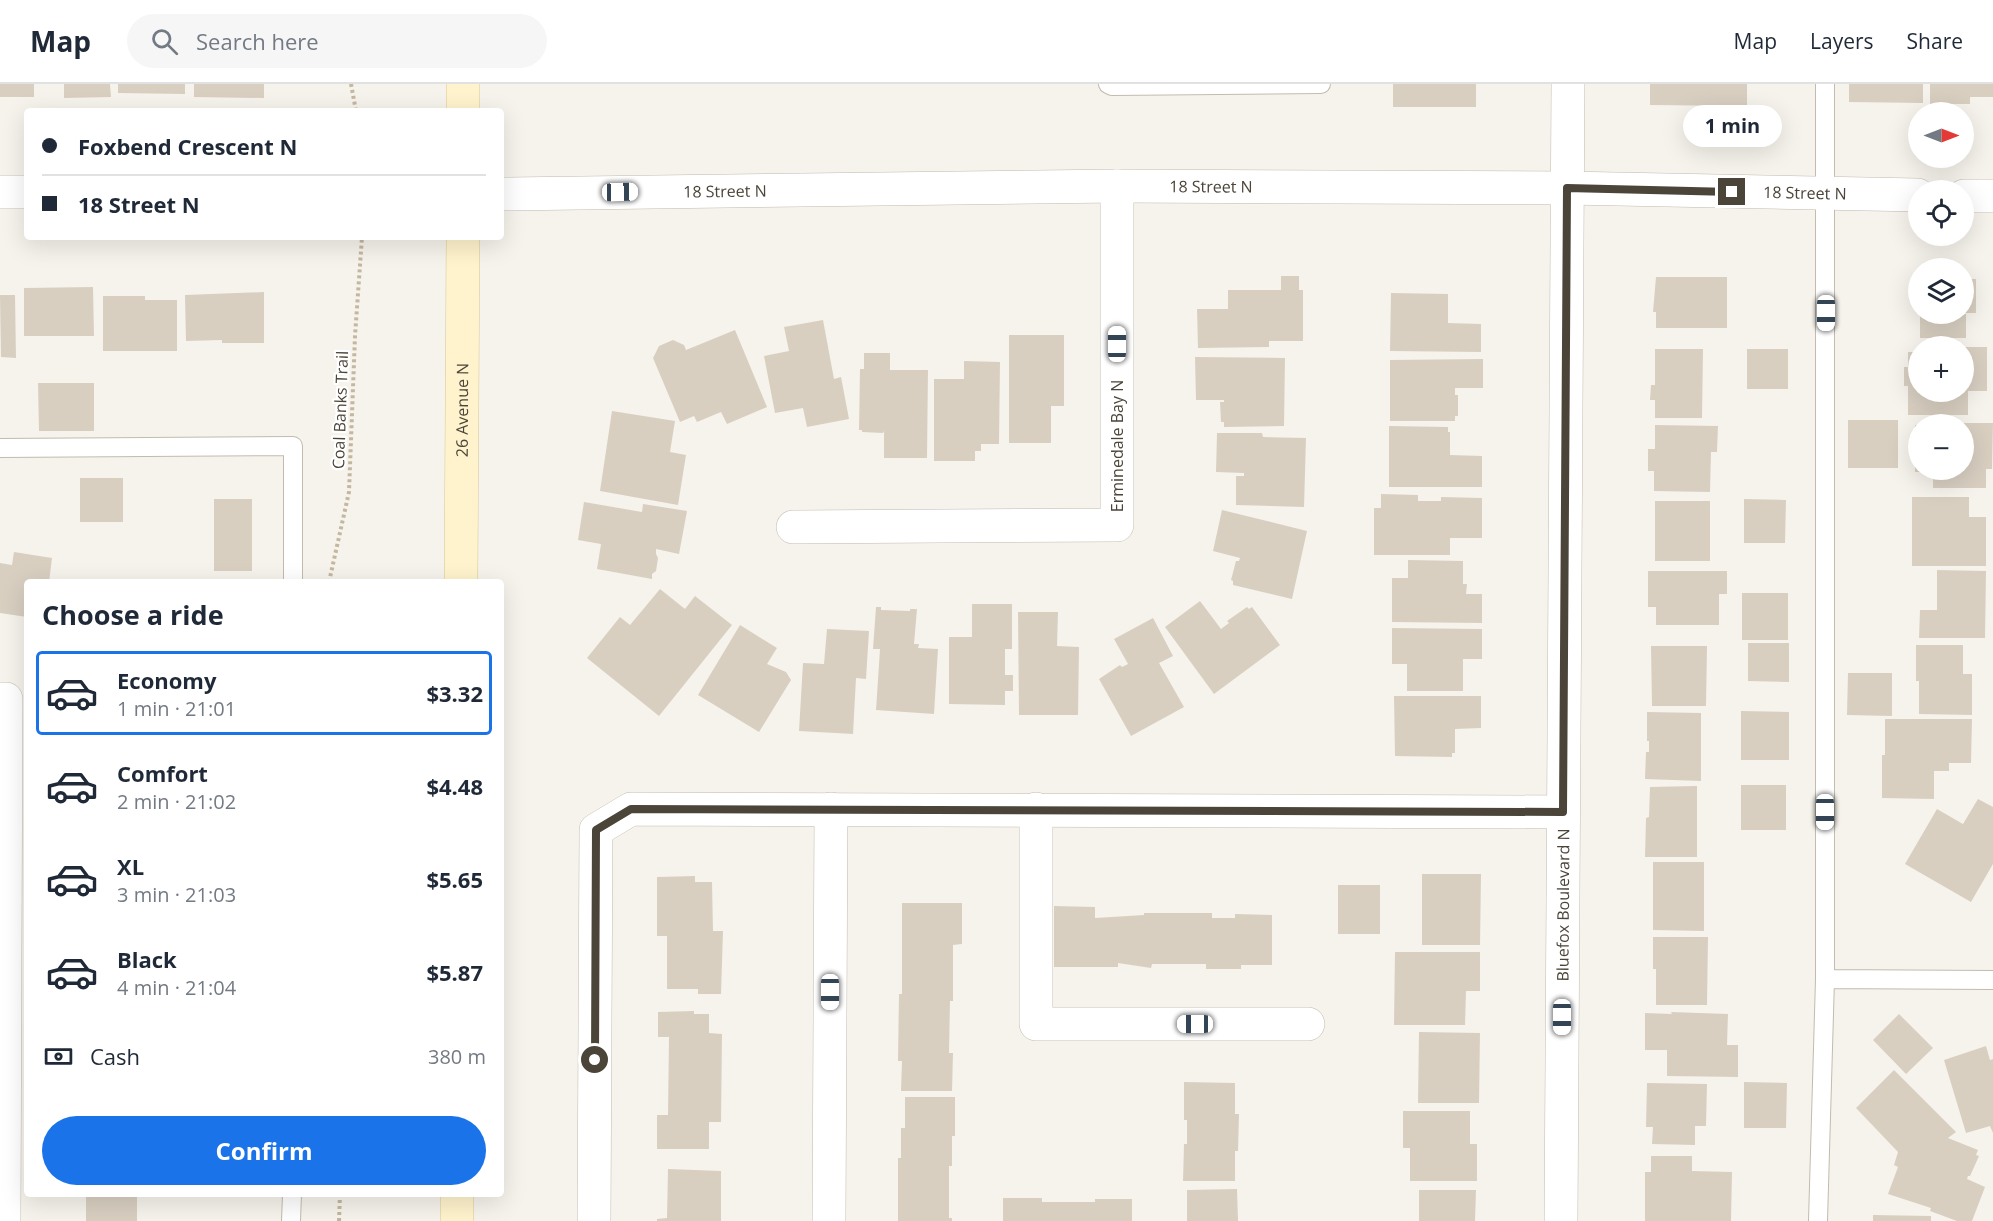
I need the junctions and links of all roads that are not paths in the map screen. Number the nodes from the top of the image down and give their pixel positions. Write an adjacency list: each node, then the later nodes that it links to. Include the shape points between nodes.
1 (463, 84): 6 (main road)
2 (1108, 84): 3 (lane)
3 (1321, 84)
4 (1568, 84): 8 (street, Bluefox Boulevard N)
5 (1825, 84): 12 (lane)
6 (463, 108)
7 (1117, 186): 8 (street, 18 Street N); 11 (street, 18 Street N); 18 (street, Erminedale Bay N, via 1117,525)
8 (1567, 188): 12 (street, 18 Street N); 24 (street, Bluefox Boulevard N)
9 (0, 192): 10 (street)
10 (24, 192)
11 (504, 194)
12 (1826, 194): 13 (street, 18 Street N); 25 (lane)
13 (1908, 195)
14 (1974, 196): 15 (street)
15 (1993, 196)
16 (463, 240): 20 (main road, 26 Avenue N)
17 (0, 448): 19 (lane, via 293,446)
18 (793, 527)
19 (293, 579)
20 (461, 579)
21 (3, 699): 30 (street)
22 (831, 809): 23 (street); 33 (street, via 631,809 596,830); 34 (street)
23 (1036, 809): 24 (street); 27 (street, via 1036,1024)
24 (1563, 812): 35 (street, Bluefox Boulevard N)
25 (1824, 979): 26 (lane); 36 (lane)
26 (1993, 980)
27 (1308, 1024)
28 (292, 1197): 31 (lane)
29 (458, 1197): 32 (main road)
30 (2, 1206)
31 (291, 1221)
32 (457, 1221)
33 (594, 1221)
34 (829, 1221)
35 (1561, 1221)
36 (1818, 1221)

